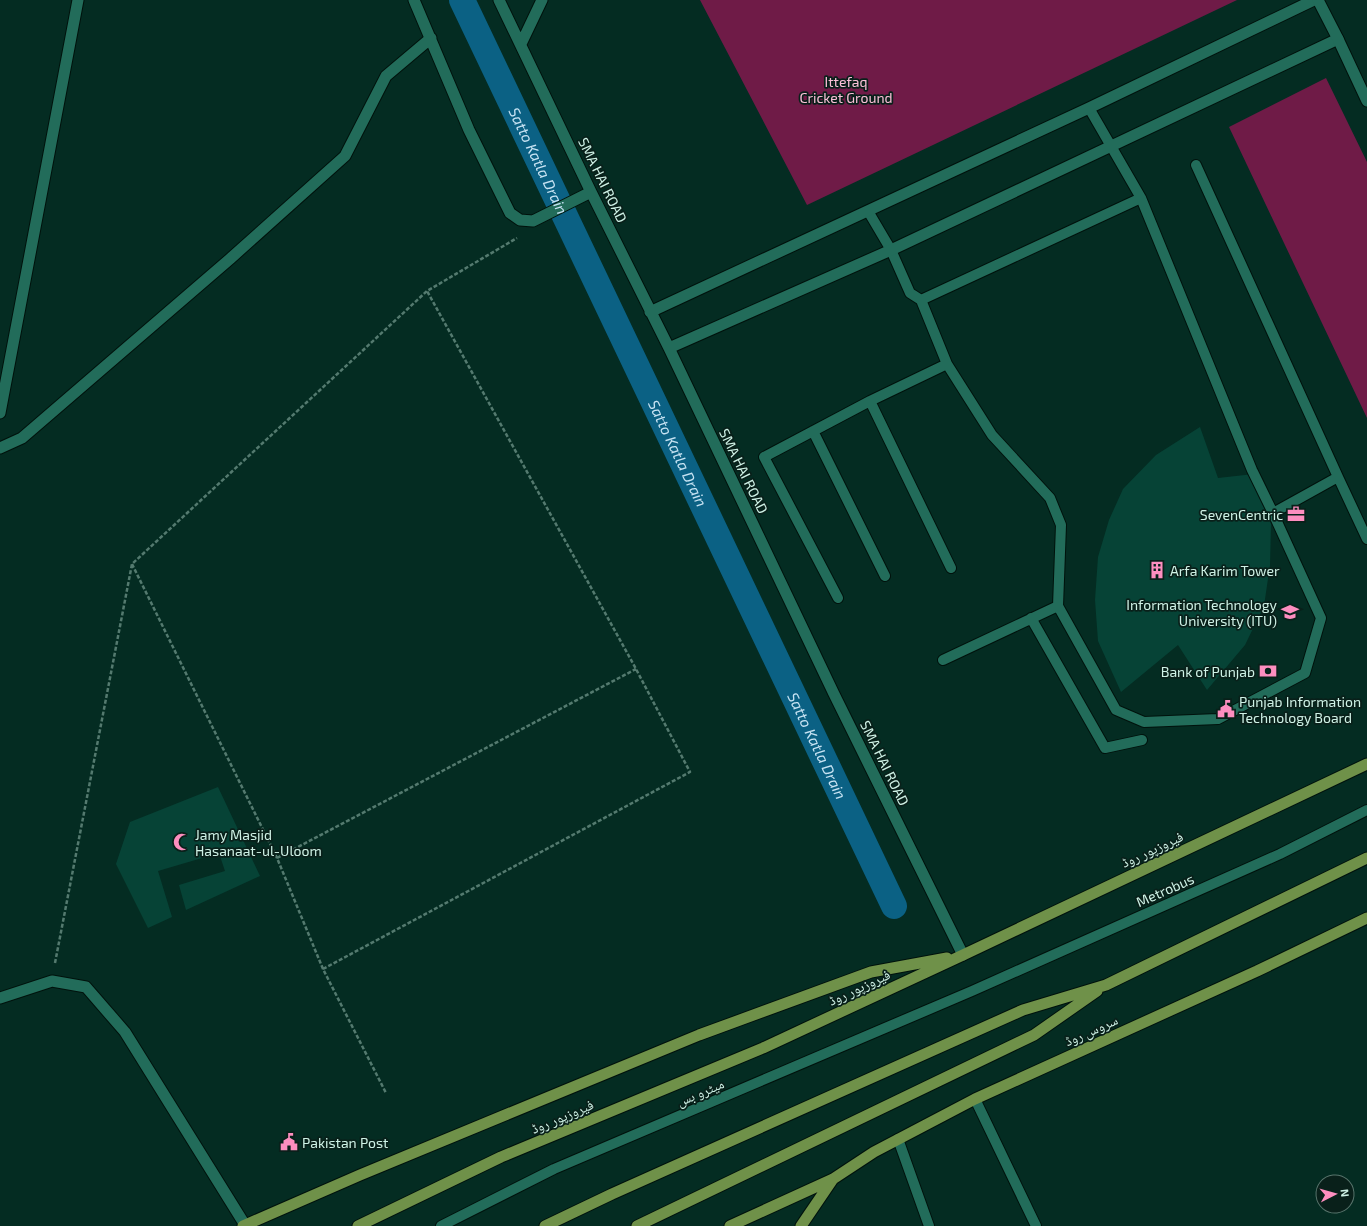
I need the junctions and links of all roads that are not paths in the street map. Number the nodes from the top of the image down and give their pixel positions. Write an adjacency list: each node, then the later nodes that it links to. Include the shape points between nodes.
1 (78, 0): 23 (street)
2 (414, 0): 7 (street)
3 (499, 0): 9 (street, SMA HAI ROAD)
4 (542, 0): 9 (street)
5 (1314, 0): 11 (street)
6 (1318, 0): 8 (street)
7 (430, 38): 14 (street, via 469,130 510,213 520,220 533,221); 25 (street, via 386,76 345,156 22,438)
8 (1338, 39): 10 (street); 12 (street)
9 (521, 44): 14 (street, SMA HAI ROAD)
10 (1367, 101)
11 (1089, 108): 12 (lane); 16 (street)
12 (1111, 145): 15 (lane); 17 (street)
13 (1196, 165): 26 (lane)
14 (591, 192): 19 (street, SMA HAI ROAD)
15 (1141, 198): 18 (lane); 27 (lane, via 1252,470)
16 (868, 211): 17 (lane); 19 (street)
17 (891, 250): 18 (lane, via 910,293); 20 (street)
18 (921, 300): 21 (lane)
19 (650, 312): 20 (street, SMA HAI ROAD)
20 (669, 348): 40 (street, SMA HAI ROAD, via 834,694)
21 (946, 364): 22 (lane); 32 (lane, via 992,435 1050,498 1061,525)
22 (870, 401): 24 (lane); 29 (lane)
23 (0, 412)
24 (813, 432): 30 (lane); 31 (lane, via 764,457)
25 (0, 448)
26 (1338, 477): 27 (lane); 28 (lane)
27 (1273, 513): 32 (lane, via 1321,618 1305,673 1218,719 1144,722 1116,710)
28 (1367, 539)
29 (951, 568)
30 (885, 576)
31 (838, 598)
32 (1058, 606): 33 (lane)
33 (1031, 618): 34 (lane); 35 (lane, via 1105,748)
34 (943, 660)
35 (1142, 740)
36 (1367, 764): 40 (main road, فیروزپور روڈ)
37 (1367, 810): 42 (lane, Metrobus, via 1280,854)
38 (1367, 858): 41 (main road)
39 (1367, 918): 44 (main road, سروس روڈ, via 1257,971)
40 (963, 955): 47 (main road, via 871,972 700,1035 360,1175); 48 (main road, فیروزپور روڈ, via 763,1048 501,1157)
41 (1106, 985): 50 (main road, via 1023,1010); 51 (main road, via 1034,1035)
42 (972, 991): 49 (lane, میٹرو بس, via 554,1170)
43 (0, 998): 47 (street, via 52,981 86,987 125,1032)
44 (975, 1099): 45 (main road, سروس روڈ); 55 (lane)
45 (898, 1139): 46 (main road, سروس روڈ); 54 (lane)
46 (833, 1179): 52 (main road); 53 (main road)
47 (244, 1226)
48 (358, 1226)
49 (441, 1226)
50 (544, 1226)
51 (637, 1226)
52 (730, 1226)
53 (801, 1226)
54 (929, 1226)
55 (1036, 1226)

